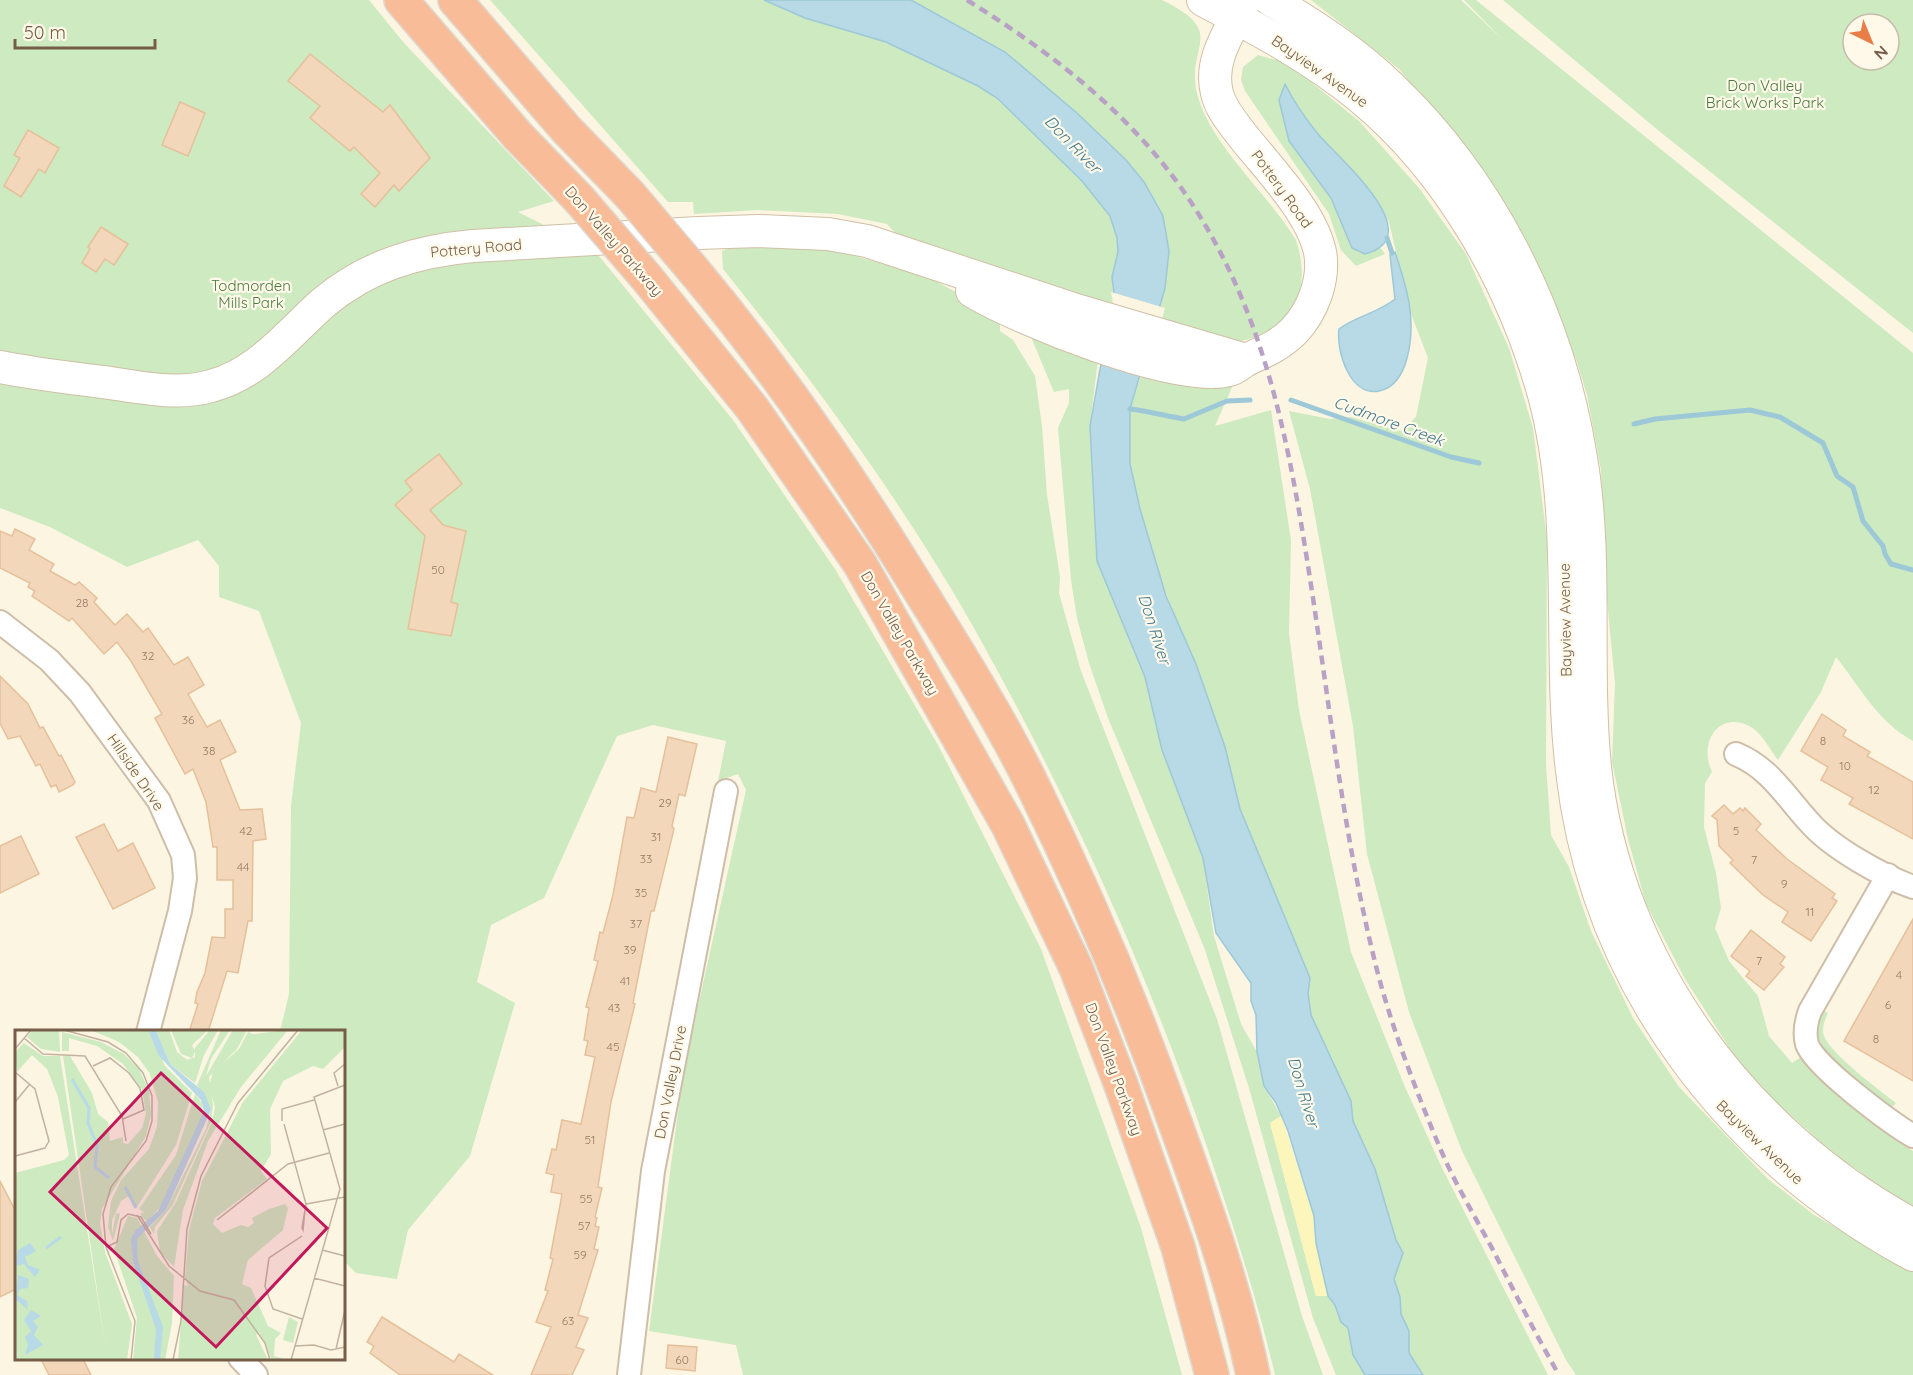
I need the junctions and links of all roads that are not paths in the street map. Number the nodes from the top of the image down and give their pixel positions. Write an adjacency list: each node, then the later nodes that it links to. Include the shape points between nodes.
1 (401, 0): 19 (highway, Don Valley Parkway, bridge, via 646,277 752,408 860,564 1008,825 1076,968 1178,1248)
2 (455, 0): 20 (highway, bridge, via 566,129 630,195 786,386 861,496 947,635 1028,775 1142,1030 1208,1211)
3 (1203, 0): 5 (main road, Bayview Avenue)
4 (1271, 0): 14 (main road, Bayview Avenue, via 1352,53 1428,126 1462,168 1505,234 1544,318 1568,388 1582,461 1595,765 1602,814 1616,867 1653,962 1692,1026 1733,1082 1772,1122 1840,1181)
5 (1241, 9): 6 (main road, Pottery Road, via 1216,67 1217,96 1303,213 1317,241 1321,269 1312,305 1299,326 1275,348 1246,360 1180,356 1105,333 1013,314 919,259 867,241 789,232 698,233 442,249 404,258 349,284 252,367 209,387 160,390); 15 (main road, Bayview Avenue, via 1361,97 1391,126 1443,187 1486,254 1519,319 1544,396 1558,463 1572,770 1580,819 1593,873 1632,974 1669,1038 1712,1096 1752,1138 1822,1199)
6 (0, 367)
7 (0, 622): 12 (street, Hillside Drive, via 50,660 80,693 159,801 183,855 185,878 180,911)
8 (1736, 754): 10 (street, via 1770,775 1824,836)
9 (726, 791): 18 (street, Don Valley Drive, via 653,1172)
10 (1888, 875): 11 (street); 13 (street, via 1810,1011 1806,1029 1808,1045 1822,1064 1882,1116)
11 (1913, 886)
12 (149, 1030)
13 (1913, 1136)
14 (1913, 1225)
15 (1913, 1255)
16 (241, 1360): 17 (street)
17 (256, 1375)
18 (629, 1375)
19 (1212, 1375)
20 (1253, 1375)

